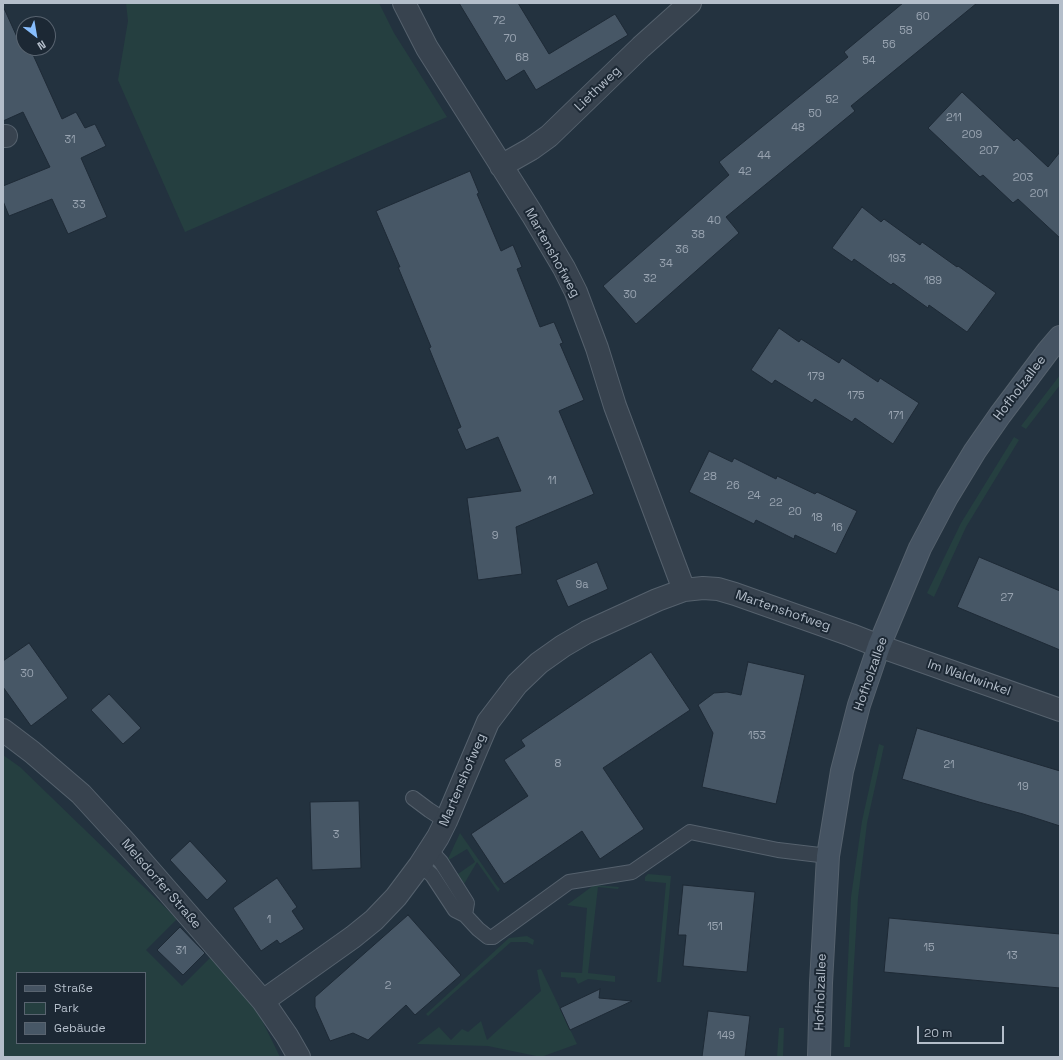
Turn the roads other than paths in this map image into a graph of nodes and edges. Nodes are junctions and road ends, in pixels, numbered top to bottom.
1 (404, 3) edge
2 (690, 3) edge
3 (501, 166) junction
4 (1060, 337) edge
5 (684, 590) junction
6 (879, 646) junction
7 (1060, 710) edge
8 (3, 730) edge
9 (413, 798) dead end
10 (446, 821) junction
11 (828, 856) junction
12 (425, 858) junction
13 (263, 1001) junction
14 (299, 1057) edge
15 (819, 1057) edge

1 - 3 street, Martenshofweg
2 - 3 street, Liethweg
3 - 5 street, Martenshofweg
4 - 6 street, Hofholzallee
5 - 6 street, Martenshofweg
5 - 10 street, Martenshofweg
6 - 7 street, Im Waldwinkel
6 - 11 street, Hofholzallee
8 - 13 street, Melsdorfer Straße
9 - 10 lane
10 - 12 street, Martenshofweg
11 - 12 lane
11 - 15 street, Hofholzallee
12 - 13 street, Martenshofweg
13 - 14 street, Melsdorfer Straße

